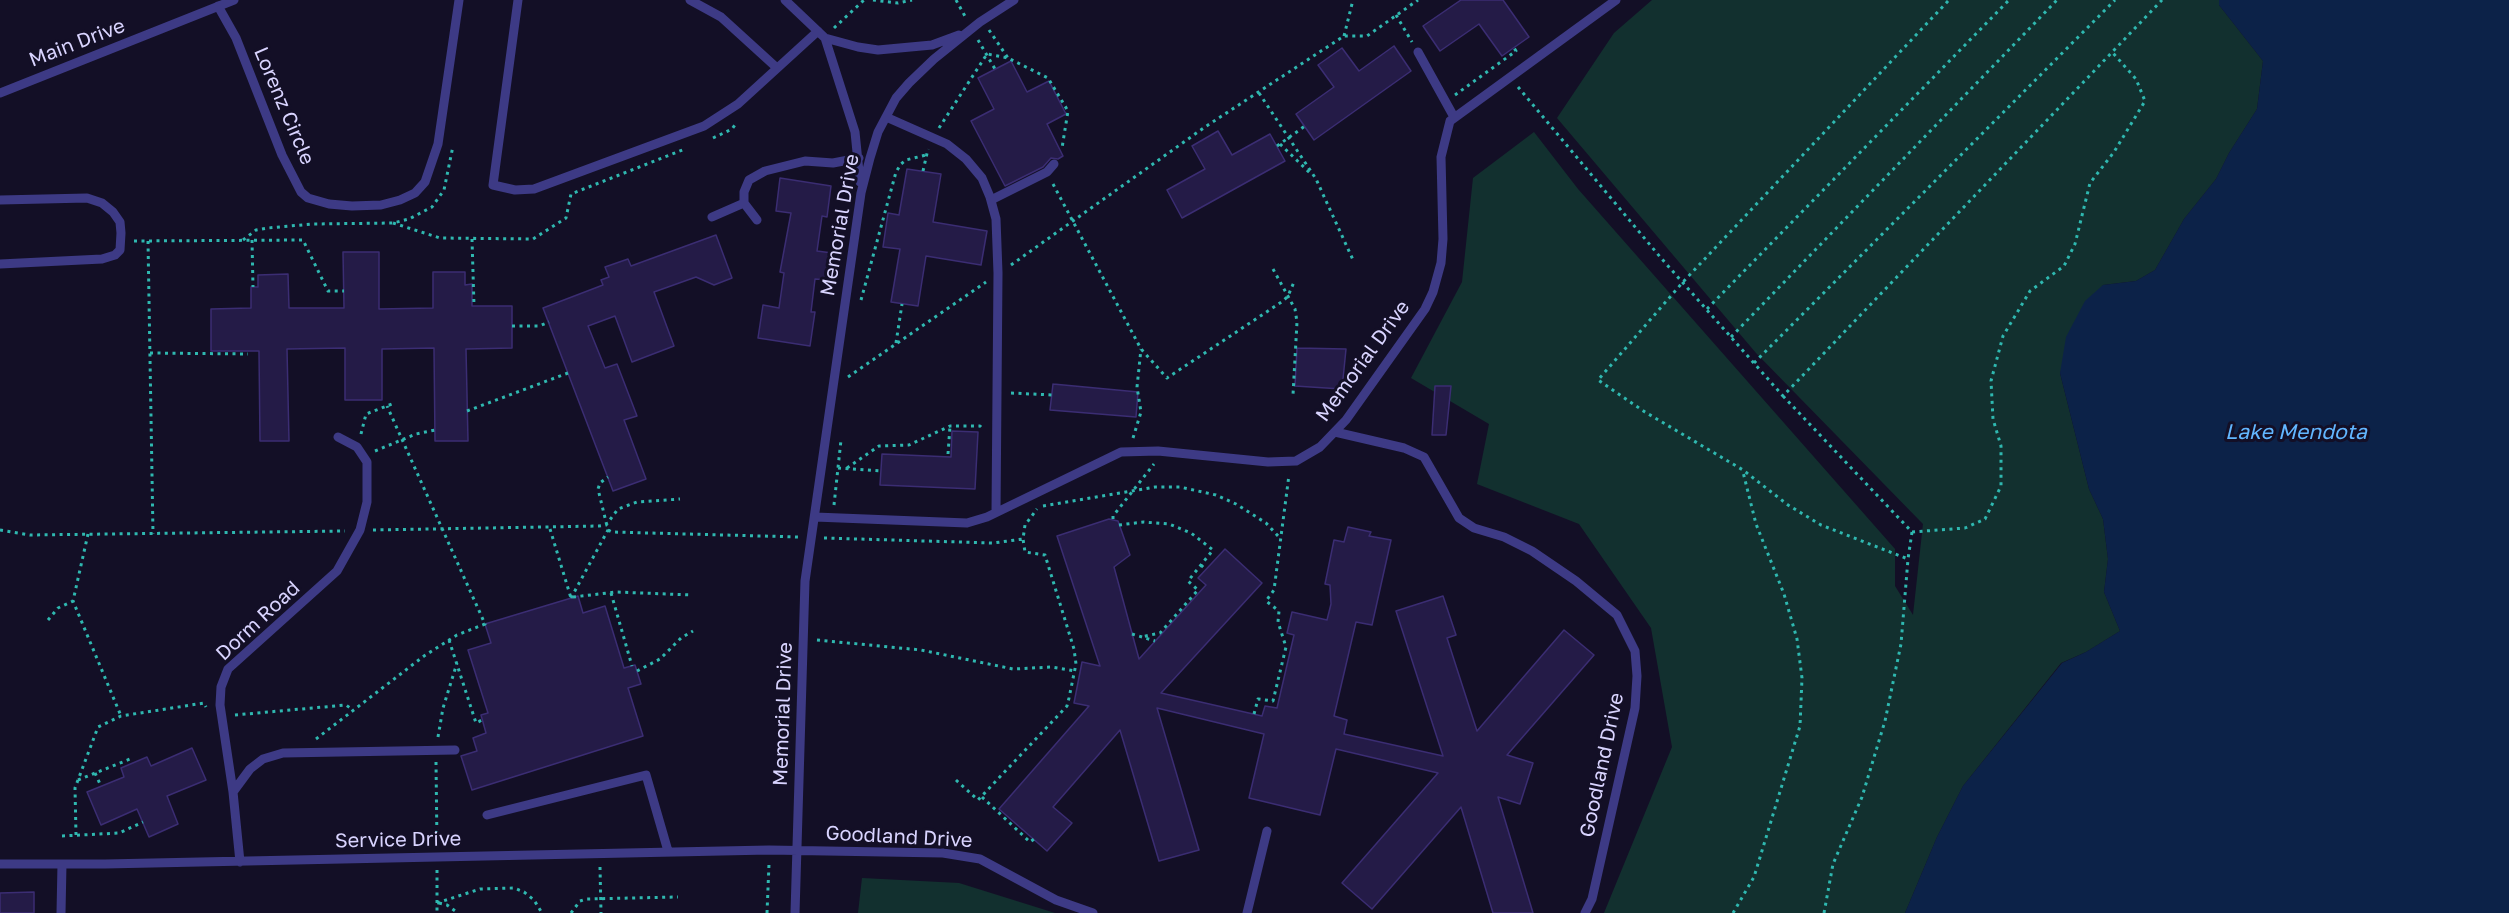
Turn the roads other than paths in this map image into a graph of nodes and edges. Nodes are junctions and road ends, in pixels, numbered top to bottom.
1 (234, 0) edge
2 (459, 0) edge
3 (519, 0) edge
4 (690, 0) edge
5 (785, 0) edge
6 (1014, 0) edge
7 (1616, 0) edge
8 (219, 6) junction
9 (967, 32) junction
10 (821, 35) junction
11 (1418, 52) road end
12 (777, 68) junction
13 (0, 93) edge
14 (886, 117) junction
15 (1454, 117) junction
16 (859, 158) junction
17 (1050, 168) road end
18 (861, 193) junction
19 (0, 200) edge
20 (991, 200) junction
21 (744, 203) junction
22 (712, 217) dead end
23 (757, 220) dead end
24 (0, 264) edge
25 (1335, 432) junction
26 (338, 437) dead end
27 (996, 512) junction
28 (815, 517) junction
29 (455, 750) dead end
30 (233, 792) junction
31 (486, 814) dead end
32 (1267, 831) dead end
33 (797, 850) junction
34 (668, 851) junction
35 (240, 862) junction
36 (0, 864) edge
37 (62, 864) junction
38 (61, 913) edge
39 (795, 913) edge
40 (1093, 913) edge
41 (1247, 913) edge
42 (1585, 913) edge

1 - 8 lane, Main Drive
2 - 8 lane, Lorenz Circle
3 - 12 lane
4 - 12 lane
5 - 10 lane
6 - 9 lane, Memorial Drive
7 - 15 lane
8 - 13 lane, Main Drive
9 - 10 lane
9 - 14 lane, Memorial Drive
10 - 12 lane
10 - 16 lane
11 - 15 lane
14 - 18 lane, Memorial Drive
14 - 20 lane
15 - 25 lane, Memorial Drive
16 - 18 lane
16 - 21 lane
17 - 20 lane
18 - 28 lane, Memorial Drive
19 - 24 lane
20 - 27 lane
21 - 22 lane
21 - 23 lane
25 - 27 lane, Memorial Drive
25 - 42 lane, Goodland Drive
26 - 30 lane, Dorm Road
27 - 28 lane, Memorial Drive
28 - 33 lane, Memorial Drive
29 - 30 lane
30 - 35 lane, Dorm Road
31 - 34 lane
32 - 41 lane
33 - 34 lane, Service Drive
33 - 39 lane, Memorial Drive
33 - 40 lane, Goodland Drive
34 - 35 lane, Service Drive
35 - 37 lane, Service Drive
36 - 37 lane, Service Drive
37 - 38 lane

